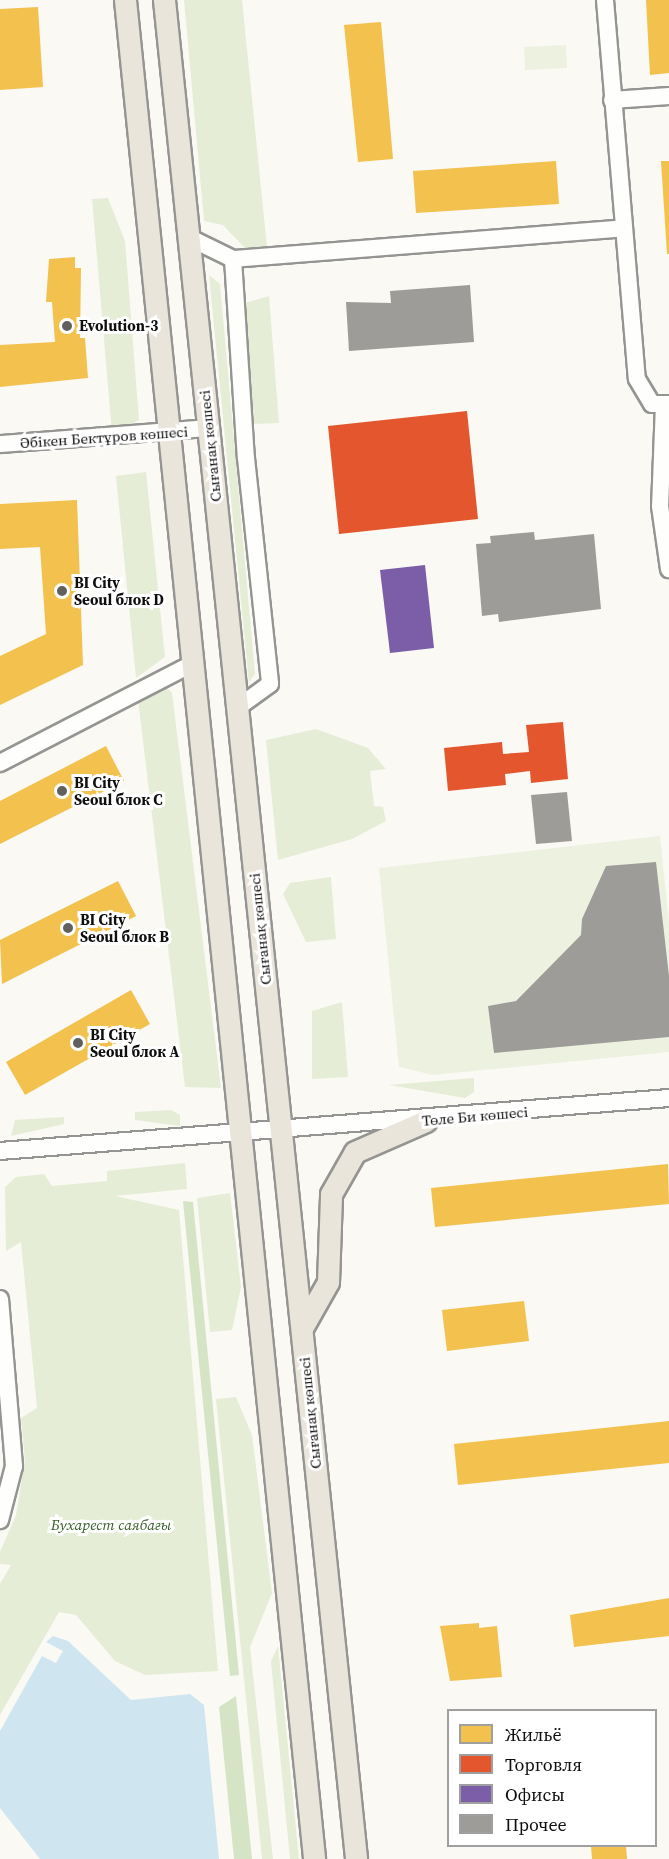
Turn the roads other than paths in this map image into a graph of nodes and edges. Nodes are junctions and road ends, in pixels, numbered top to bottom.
1 (164, 0) edge
2 (605, 0) edge
3 (124, 6) edge
4 (669, 96) edge
5 (612, 100) junction
6 (623, 228) junction
7 (188, 237) junction
8 (233, 259) junction
9 (667, 404) edge
10 (208, 429) junction
11 (169, 433) junction
12 (0, 444) edge
13 (669, 569) edge
14 (192, 664) junction
15 (237, 708) junction
16 (0, 763) edge
17 (669, 1098) edge
18 (426, 1121) junction
19 (282, 1131) junction
20 (240, 1134) junction
21 (0, 1135) edge
22 (5, 1151) edge
23 (0, 1299) edge
24 (302, 1328) junction
25 (0, 1520) edge
26 (314, 1859) edge
27 (356, 1859) edge

1 - 7 main road, Сығанақ көшесі
2 - 5 street
3 - 11 main road
4 - 5 street
5 - 6 street
6 - 8 street
6 - 9 street
7 - 8 street
7 - 10 main road, Сығанақ көшесі
8 - 15 street
9 - 13 street
10 - 11 street, Әбікен Бектұров көшесі
10 - 15 main road, Сығанақ көшесі
11 - 12 street, Әбікен Бектұров көшесі
11 - 14 main road
14 - 16 street
14 - 20 main road
15 - 19 main road, Сығанақ көшесі
17 - 18 street, Төле Би көшесі
18 - 19 street, Төле Би көшесі
18 - 24 main road
19 - 20 street, Төле Би көшесі
19 - 24 main road, Сығанақ көшесі
20 - 22 street
20 - 26 main road
21 - 22 street
23 - 25 street
24 - 27 main road, Сығанақ көшесі

